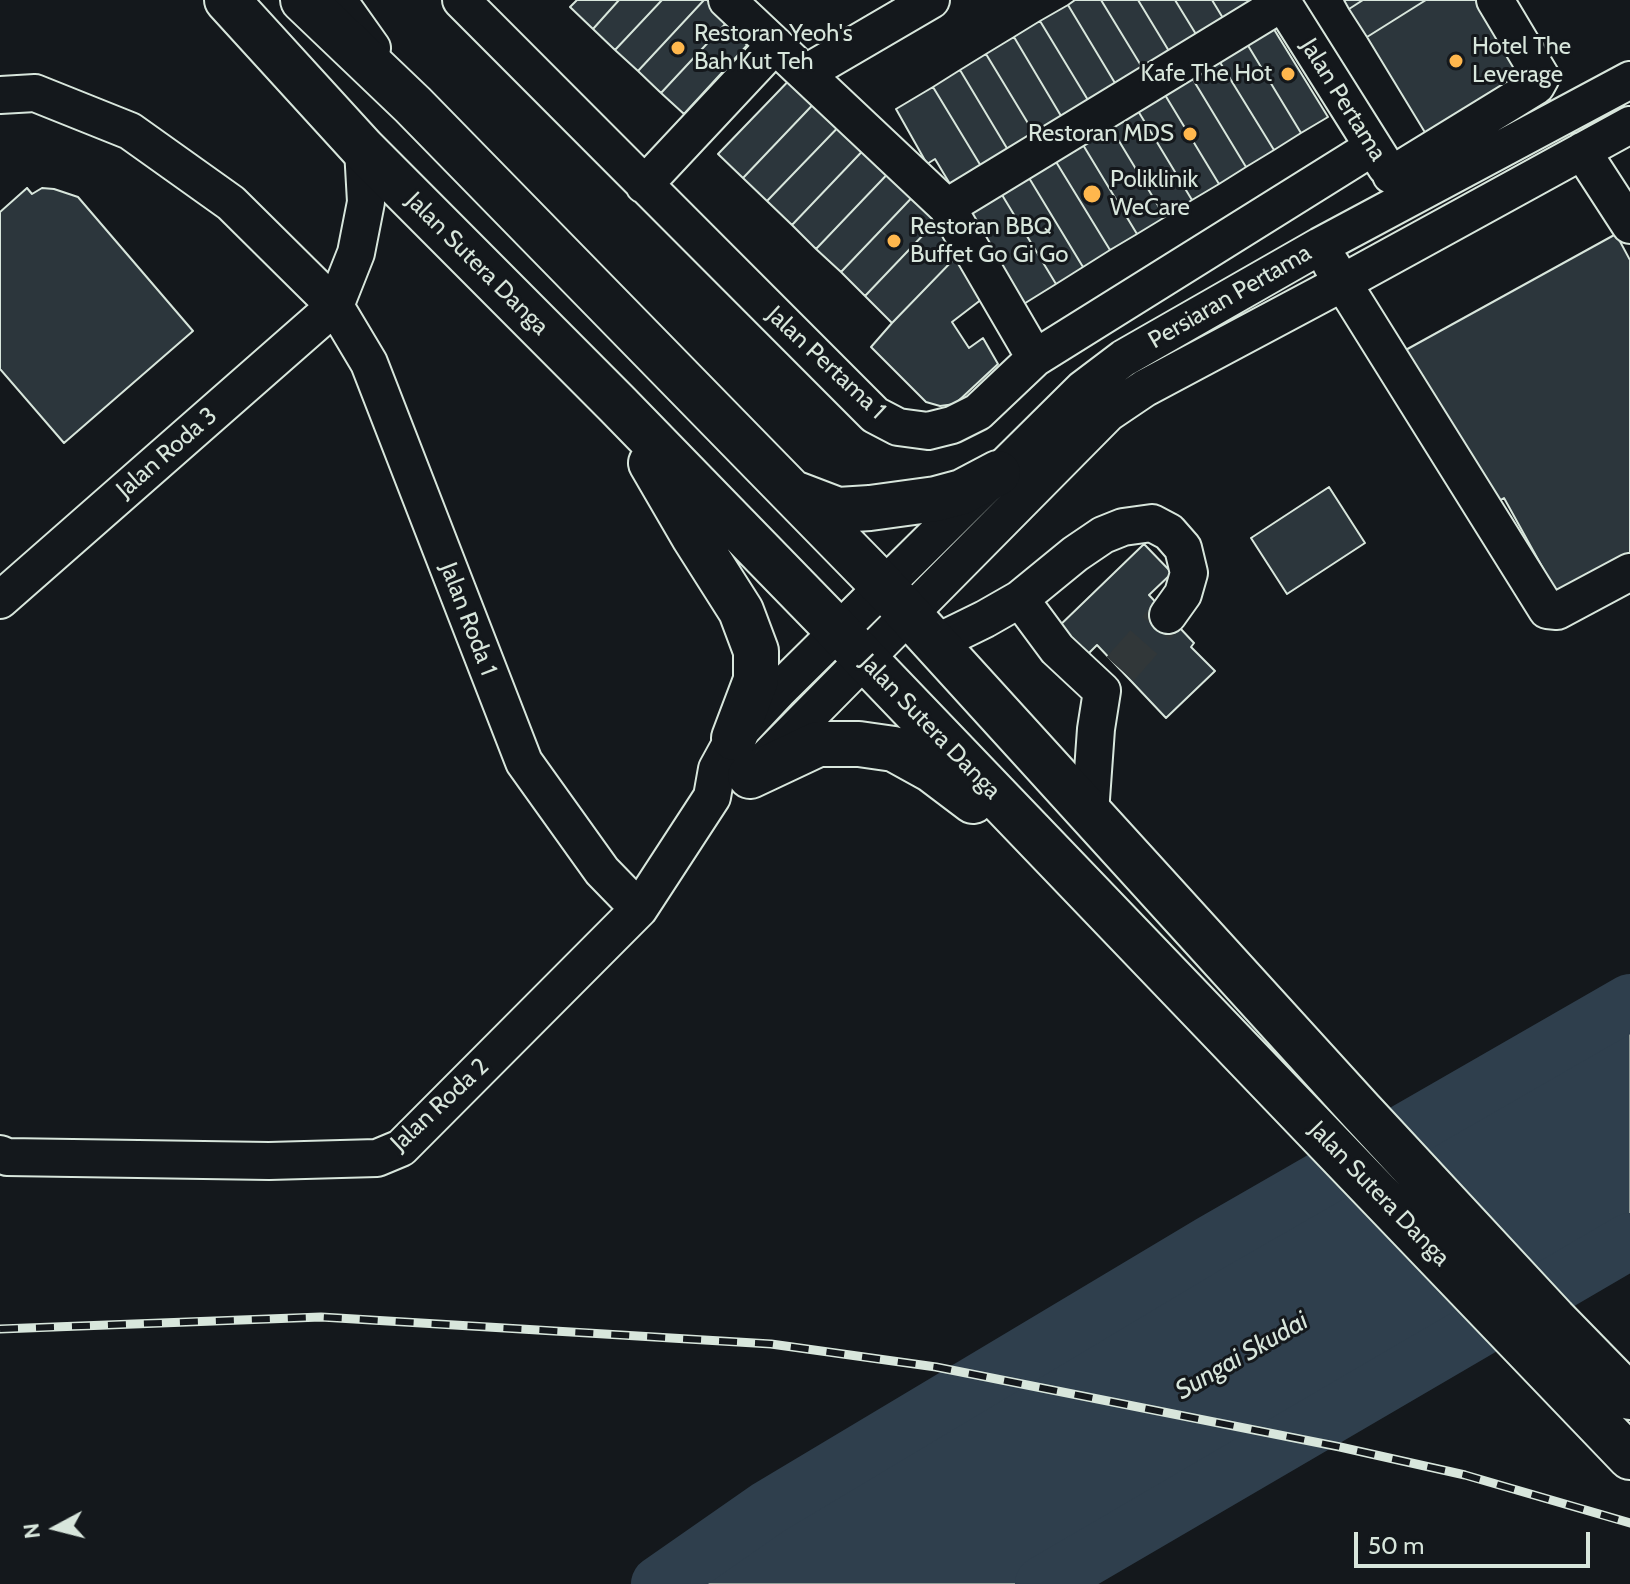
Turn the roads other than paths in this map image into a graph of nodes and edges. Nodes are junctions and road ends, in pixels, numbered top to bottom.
1 (227, 0) edge
2 (303, 0) edge
3 (338, 0) edge
4 (461, 0) edge
5 (727, 0) edge
6 (931, 0) edge
7 (1495, 0) edge
8 (1282, 1) edge
9 (775, 45) junction
10 (806, 73) junction
11 (1630, 80) edge
12 (0, 95) edge
13 (413, 105) junction
14 (1630, 125) edge
15 (363, 149) junction
16 (1582, 151) junction
17 (1390, 174) junction
18 (644, 185) junction
19 (947, 207) junction
20 (1630, 225) edge
21 (1320, 246) junction
22 (1342, 283) junction
23 (335, 306) junction
24 (1035, 358) junction
25 (618, 405) junction
26 (998, 473) junction
27 (790, 491) junction
28 (1630, 572) edge
29 (1020, 599) junction
30 (0, 600) edge
31 (909, 614) junction
32 (1168, 615) tunnel mouth
33 (852, 645) junction
34 (742, 757) junction
35 (1090, 813) junction
36 (1094, 897) junction
37 (639, 909) junction
38 (0, 1154) edge
39 (1538, 1332) junction
40 (1630, 1397) edge
41 (1630, 1457) edge

1 - 15 main road, Jalan Sutera Danga
2 - 13 main road, Jalan Sutera Danga
3 - 13 street
4 - 18 street, Jalan Pertama 1
5 - 9 street
6 - 10 street
7 - 17 street
8 - 17 street, Jalan Pertama
8 - 19 street
9 - 10 street
9 - 18 street
10 - 19 street
11 - 17 street, Persiaran Pertama
12 - 23 street, Jalan Roda 1
13 - 27 main road, Jalan Sutera Danga
14 - 16 street, Persiaran Pertama
15 - 23 street
15 - 25 main road, Jalan Sutera Danga
16 - 20 street
16 - 22 street, Persiaran Pertama
17 - 21 street, Persiaran Pertama
17 - 24 street, Jalan Pertama 1
18 - 24 street, Jalan Pertama 1
19 - 24 street
21 - 22 street
21 - 26 street, Persiaran Pertama
22 - 28 street
22 - 31 street, Persiaran Pertama
23 - 30 street, Jalan Roda 3
23 - 37 street, Jalan Roda 1
25 - 33 main road, Jalan Sutera Danga
25 - 34 main road
26 - 27 main road
26 - 31 street, Persiaran Pertama
27 - 31 main road, Jalan Sutera Danga
29 - 31 street
29 - 32 street
29 - 35 street
31 - 33 street, Jalan Roda 2
31 - 35 main road, Jalan Sutera Danga
33 - 34 street, Jalan Roda 2
33 - 36 main road, Jalan Sutera Danga
34 - 36 main road
34 - 37 street, Jalan Roda 2
35 - 39 main road, Jalan Sutera Danga
36 - 39 main road, Jalan Sutera Danga
37 - 38 street, Jalan Roda 2
39 - 40 main road, Jalan Sutera Danga
39 - 41 main road, Jalan Sutera Danga

